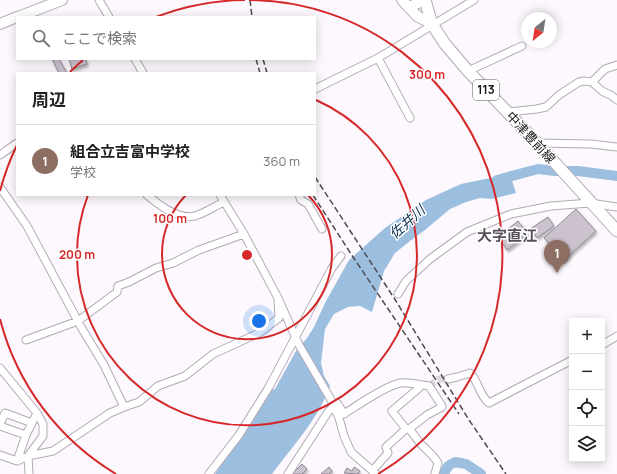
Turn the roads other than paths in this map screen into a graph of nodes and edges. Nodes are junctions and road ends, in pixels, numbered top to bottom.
1 (62, 0) edge
2 (99, 0) edge
3 (421, 0) edge
4 (425, 0) edge
5 (474, 0) edge
6 (405, 4) edge
7 (21, 16) edge
8 (108, 16) edge
9 (16, 18) edge
10 (0, 24) edge
11 (432, 24) junction
12 (521, 46) edge
13 (378, 58) junction
14 (136, 60) edge
15 (617, 65) edge
16 (468, 71) junction
17 (142, 72) edge
18 (592, 82) junction
19 (316, 89) edge
20 (617, 100) edge
21 (507, 112) junction
22 (410, 118) dead end
23 (537, 143) junction
24 (16, 144) edge
25 (617, 147) edge
26 (0, 155) edge
27 (0, 187) edge
28 (148, 196) edge
29 (221, 196) edge
30 (299, 196) edge
31 (587, 199) junction
32 (224, 202) junction
33 (617, 207) edge
34 (322, 228) dead end
35 (617, 231) edge
36 (244, 234) junction
37 (341, 256) dead end
38 (398, 294) dead end
39 (278, 298) junction
40 (78, 321) junction
41 (617, 336) edge
42 (26, 340) dead end
43 (297, 340) junction
44 (605, 343) edge
45 (569, 362) edge
46 (0, 368) edge
47 (448, 379) tunnel mouth
48 (419, 388) dead end
49 (332, 402) junction
50 (124, 408) junction
51 (37, 413) junction
52 (344, 414) junction
53 (32, 423) junction
54 (0, 425) edge
55 (408, 429) junction
56 (26, 435) junction
57 (344, 436) junction
58 (0, 455) edge
59 (28, 456) junction
60 (17, 461) junction
61 (374, 472) edge
62 (30, 474) edge
63 (209, 474) edge
64 (288, 474) edge
65 (435, 474) edge

1 - 7 main road
2 - 8 street
3 - 6 main road
4 - 11 main road, 中津豊前線 / 113
5 - 11 street
6 - 11 main road
9 - 10 main road
11 - 13 street
11 - 16 main road, 中津豊前線 / 113
12 - 16 street
13 - 19 street
13 - 22 street
14 - 17 street
15 - 18 street
16 - 21 main road, 中津豊前線 / 113
18 - 20 street
18 - 21 street
21 - 23 main road, 中津豊前線 / 113
23 - 25 street
23 - 31 main road, 中津豊前線 / 113
24 - 26 street
27 - 40 street
28 - 32 street
29 - 32 street
30 - 34 street
31 - 33 street
31 - 35 main road, 中津豊前線 / 113
31 - 38 street
32 - 36 street
36 - 39 street
36 - 40 street
37 - 43 street
39 - 43 street
39 - 50 street
40 - 42 street
40 - 50 street
41 - 44 street
43 - 49 street
43 - 63 street
45 - 47 street
46 - 51 street
48 - 55 street
49 - 52 street
49 - 57 street
49 - 64 street
50 - 59 street
51 - 53 street
51 - 59 street
52 - 55 street
52 - 57 street
53 - 54 street
53 - 56 street
54 - 56 street
55 - 61 street
55 - 65 street
56 - 60 street
57 - 61 street
58 - 60 street
59 - 60 street
59 - 62 street

